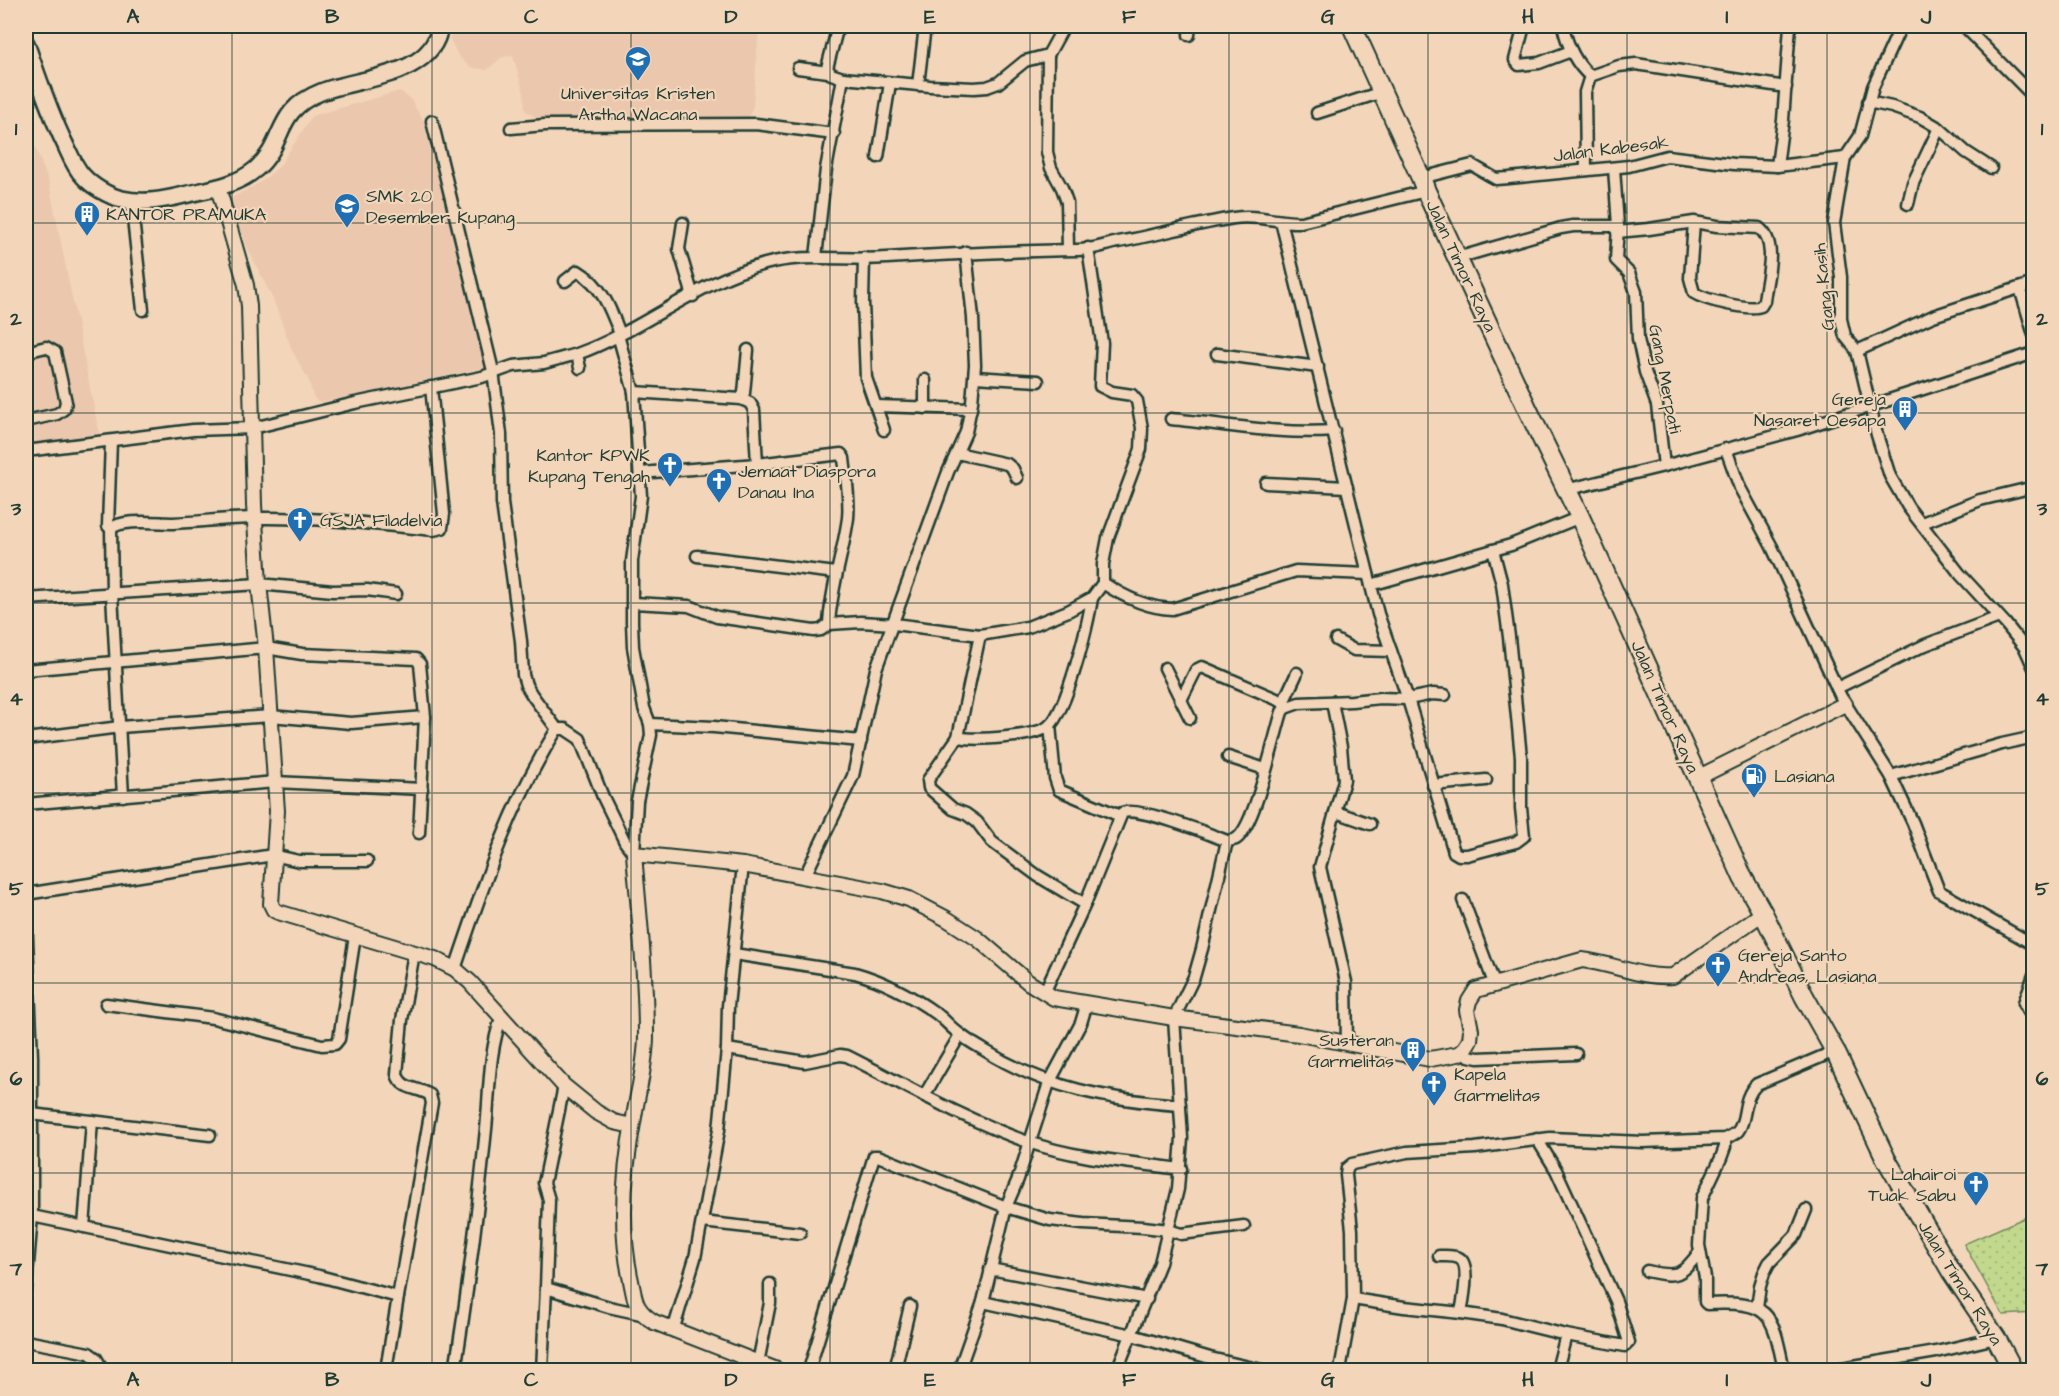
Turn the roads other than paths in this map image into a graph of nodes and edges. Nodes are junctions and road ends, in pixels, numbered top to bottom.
1 (440, 26) edge
2 (838, 26) edge
3 (925, 26) edge
4 (1064, 26) edge
5 (1352, 26) edge
6 (1524, 26) edge
7 (1563, 26) edge
8 (1790, 26) edge
9 (1901, 26) edge
10 (1964, 26) edge
11 (26, 43) edge
12 (1571, 51) junction
13 (1048, 55) junction
14 (798, 68) dead end
15 (828, 72) junction
16 (1590, 76) junction
17 (843, 78) junction
18 (890, 82) junction
19 (918, 85) junction
20 (1786, 87) junction
21 (1382, 92) junction
22 (2034, 98) edge
23 (1868, 102) junction
24 (1317, 113) dead end
25 (432, 121) dead end
26 (511, 128) dead end
27 (1938, 128) junction
28 (834, 134) junction
29 (878, 157) dead end
30 (1845, 158) junction
31 (1777, 166) junction
32 (1614, 168) junction
33 (1991, 168) dead end
34 (1586, 170) junction
35 (1424, 184) junction
36 (218, 187) junction
37 (130, 200) junction
38 (1908, 204) dead end
39 (1281, 221) junction
40 (1694, 222) junction
41 (683, 223) dead end
42 (1617, 229) junction
43 (1068, 249) junction
44 (1088, 249) junction
45 (966, 252) junction
46 (816, 257) junction
47 (864, 258) junction
48 (1457, 258) junction
49 (565, 281) dead end
50 (2034, 283) edge
51 (2020, 288) junction
52 (693, 296) junction
53 (143, 310) dead end
54 (619, 335) junction
55 (2034, 335) edge
56 (748, 350) dead end
57 (1857, 351) junction
58 (26, 352) edge
59 (2034, 353) edge
60 (577, 354) junction
61 (1217, 354) dead end
62 (1318, 367) junction
63 (580, 368) dead end
64 (493, 371) junction
65 (975, 377) junction
66 (925, 381) dead end
67 (1038, 381) dead end
68 (432, 387) junction
69 (634, 392) junction
70 (741, 399) junction
71 (876, 406) junction
72 (1872, 407) junction
73 (925, 408) junction
74 (971, 409) junction
75 (1171, 419) dead end
76 (26, 421) edge
77 (253, 428) junction
78 (884, 430) dead end
79 (1334, 431) junction
80 (111, 441) junction
81 (1726, 449) junction
82 (26, 451) edge
83 (957, 453) junction
84 (757, 464) junction
85 (1664, 466) junction
86 (640, 473) junction
87 (1017, 478) dead end
88 (1266, 483) dead end
89 (1347, 487) junction
90 (2034, 487) edge
91 (1565, 490) junction
92 (1580, 517) junction
93 (256, 518) junction
94 (1922, 523) junction
95 (111, 529) junction
96 (1493, 550) junction
97 (697, 556) dead end
98 (836, 573) junction
99 (1368, 574) junction
100 (1103, 583) junction
101 (259, 584) junction
102 (1371, 585) junction
103 (112, 594) junction
104 (396, 594) dead end
105 (26, 598) edge
106 (1092, 598) junction
107 (633, 603) junction
108 (1999, 617) junction
109 (829, 624) junction
110 (894, 624) junction
111 (980, 634) junction
112 (1336, 640) dead end
113 (266, 648) junction
114 (1391, 651) junction
115 (116, 661) junction
116 (2032, 661) edge
117 (1165, 668) dead end
118 (26, 670) edge
119 (1297, 673) dead end
120 (1836, 687) junction
121 (1445, 695) dead end
122 (1408, 699) junction
123 (1181, 700) junction
124 (1332, 702) junction
125 (1845, 704) junction
126 (1285, 705) junction
127 (270, 716) junction
128 (426, 717) junction
129 (1190, 718) dead end
130 (650, 724) junction
131 (1050, 726) junction
132 (120, 727) junction
133 (557, 729) junction
134 (958, 737) junction
135 (2034, 737) edge
136 (26, 739) edge
137 (861, 741) junction
138 (1228, 758) dead end
139 (1265, 769) junction
140 (1891, 776) junction
141 (1697, 778) junction
142 (1485, 780) dead end
143 (275, 782) junction
144 (1433, 785) junction
145 (422, 789) junction
146 (123, 796) junction
147 (26, 804) edge
148 (1336, 812) junction
149 (1120, 816) junction
150 (1370, 824) dead end
151 (418, 833) dead end
152 (1227, 842) junction
153 (634, 854) junction
154 (273, 855) junction
155 (367, 861) dead end
156 (743, 865) junction
157 (804, 878) junction
158 (26, 894) edge
159 (1463, 900) dead end
160 (1085, 904) junction
161 (1763, 913) junction
162 (26, 915) edge
163 (355, 936) junction
164 (2034, 945) edge
165 (414, 953) junction
166 (734, 954) junction
167 (455, 969) junction
168 (2034, 975) edge
169 (1494, 983) junction
170 (1044, 993) junction
171 (1087, 1003) junction
172 (106, 1004) dead end
173 (2034, 1015) edge
174 (502, 1016) junction
175 (1174, 1018) junction
176 (960, 1035) junction
177 (1347, 1044) junction
178 (727, 1049) junction
179 (1463, 1051) junction
180 (1835, 1052) junction
181 (1576, 1054) dead end
182 (1049, 1083) junction
183 (564, 1086) junction
184 (924, 1096) junction
185 (1180, 1105) junction
186 (31, 1114) junction
187 (93, 1121) junction
188 (632, 1126) junction
189 (210, 1135) dead end
190 (1537, 1139) junction
191 (1725, 1139) junction
192 (1030, 1143) junction
193 (1181, 1169) junction
194 (1006, 1208) junction
195 (1806, 1210) dead end
196 (32, 1216) junction
197 (702, 1222) junction
198 (1244, 1226) dead end
199 (84, 1227) junction
200 (1169, 1230) junction
201 (800, 1233) dead end
202 (1700, 1252) junction
203 (1439, 1256) dead end
204 (990, 1269) junction
205 (1647, 1271) dead end
206 (770, 1284) dead end
207 (26, 1288) edge
208 (546, 1288) junction
209 (398, 1297) junction
210 (1147, 1299) junction
211 (1353, 1299) junction
212 (983, 1302) junction
213 (910, 1306) dead end
214 (1757, 1308) junction
215 (1461, 1313) junction
216 (641, 1314) junction
217 (673, 1331) junction
218 (1132, 1335) junction
219 (1566, 1335) junction
220 (1996, 1338) junction
221 (26, 1341) edge
222 (758, 1363) junction
223 (774, 1370) edge
224 (103, 1371) edge
225 (386, 1371) edge
226 (455, 1371) edge
227 (542, 1371) edge
228 (809, 1371) edge
229 (895, 1371) edge
230 (959, 1371) edge
231 (1117, 1371) edge
232 (1262, 1371) edge
233 (1340, 1371) edge
234 (1557, 1371) edge
235 (1784, 1371) edge
236 (1830, 1371) edge
237 (2013, 1371) edge

1 - 36 main road
2 - 15 street
3 - 19 street
4 - 13 street
5 - 21 highway, Jalan Timor Raya
6 - 12 street
7 - 12 street
8 - 20 street
9 - 23 street
10 - 22 street
11 - 37 main road
12 - 16 street
13 - 19 street
13 - 43 street
14 - 15 street
15 - 17 street
16 - 20 street
16 - 34 street
17 - 18 street
17 - 28 street
18 - 19 street
18 - 29 street
20 - 31 street
21 - 24 street
21 - 35 highway, Jalan Timor Raya
23 - 27 street
23 - 30 street
25 - 64 street
26 - 28 street
27 - 33 street
27 - 38 street
28 - 46 street
30 - 31 street, Jalan Kabesak
30 - 57 street, Gang Kasih
31 - 32 street, Jalan Kabesak
32 - 34 street, Jalan Kabesak
32 - 42 street, Gang Merpati
34 - 35 street, Jalan Kabesak
35 - 39 street, Jalan Kabesak
35 - 48 highway, Jalan Timor Raya
36 - 37 main road
36 - 77 street
37 - 53 street
39 - 44 street, Jalan Kabesak
39 - 62 street
40 - 40 street
40 - 42 street
41 - 52 street
42 - 48 street
42 - 85 street, Gang Merpati
43 - 44 street, Jalan Kabesak
43 - 45 street, Jalan Kabesak
44 - 100 street
45 - 47 street, Jalan Kabesak
45 - 65 street
46 - 47 street, Jalan Kabesak
46 - 52 street, Jalan Kabesak
47 - 71 street
48 - 91 highway, Jalan Timor Raya
49 - 54 street
50 - 51 street
51 - 55 street
51 - 57 street
52 - 54 street, Jalan Kabesak
54 - 60 street, Jalan Kabesak
54 - 69 street
56 - 70 street
57 - 72 street, Gang Kasih
58 - 76 street
59 - 72 street
60 - 63 street
60 - 64 street, Jalan Kabesak
61 - 62 street
62 - 79 street
64 - 68 street, Jalan Kabesak
64 - 133 street
65 - 67 street
65 - 74 street
66 - 73 street
68 - 77 street, Jalan Kabesak
68 - 93 street
69 - 70 street
69 - 86 street
70 - 84 street
71 - 73 street
71 - 78 street
72 - 81 street
72 - 94 street, Gang Kasih
73 - 74 street
74 - 83 street
75 - 79 street
77 - 80 street, Jalan Kabesak
77 - 93 street
79 - 89 street
80 - 82 street, Jalan Kabesak
80 - 95 street
81 - 85 street
81 - 120 street
83 - 87 street
83 - 110 street
84 - 86 street
84 - 98 street
85 - 91 street
86 - 107 street
88 - 89 street
89 - 99 street
90 - 94 street
91 - 92 highway, Jalan Timor Raya
92 - 96 street
92 - 141 highway, Jalan Timor Raya
93 - 95 street
93 - 101 street
94 - 108 street, Gang Kasih
95 - 103 street
96 - 102 street
96 - 144 street
97 - 98 street
98 - 109 street
99 - 100 street
99 - 102 street
100 - 106 street
101 - 103 street
101 - 104 street
101 - 113 street
102 - 114 street
103 - 105 street
103 - 115 street
106 - 111 street
106 - 131 street
107 - 109 street
107 - 130 street
108 - 116 street, Gang Kasih
108 - 120 street
109 - 110 street
110 - 111 street
110 - 137 street
111 - 134 street
112 - 114 street
113 - 115 street
113 - 127 street
113 - 128 street
114 - 122 street
115 - 118 street
115 - 132 street
117 - 123 street
119 - 126 street
120 - 125 street
121 - 122 street
122 - 124 street
122 - 144 street
123 - 126 street
123 - 129 street
124 - 126 street
124 - 148 street
125 - 140 street
125 - 141 street
126 - 139 street
127 - 128 street
127 - 132 street
127 - 143 street
128 - 145 street
130 - 137 street
130 - 153 street
131 - 134 street
131 - 149 street
132 - 136 street
132 - 146 street
133 - 153 street
133 - 167 street
134 - 160 street
135 - 140 street
137 - 157 street
138 - 139 street
139 - 152 street
140 - 164 street
141 - 161 highway, Jalan Timor Raya
142 - 144 street
143 - 145 street
143 - 146 street
143 - 154 street
145 - 151 street
146 - 147 street
148 - 150 street
148 - 177 street
149 - 152 street
149 - 160 street
152 - 175 street
153 - 156 street
153 - 188 street
154 - 155 street
154 - 158 street
154 - 163 street
156 - 157 street
156 - 166 street
157 - 170 street
159 - 169 street
160 - 170 street
161 - 169 street
161 - 180 highway, Jalan Timor Raya
162 - 186 street
163 - 165 street
163 - 172 street
165 - 167 street
165 - 209 street
166 - 176 street
166 - 178 street
167 - 174 street
168 - 173 street
169 - 179 street
170 - 171 street
171 - 175 street
171 - 182 street
174 - 183 street
174 - 226 street
175 - 177 street
175 - 185 street
176 - 182 street
176 - 184 street
177 - 179 street
178 - 184 street
178 - 197 street
179 - 181 street
180 - 191 street
180 - 220 highway, Jalan Timor Raya
182 - 185 street
182 - 192 street
183 - 188 street
183 - 208 street
184 - 192 street
185 - 193 street
186 - 187 street
186 - 196 street
187 - 189 street
187 - 199 street
188 - 216 street
190 - 191 street
190 - 211 street
190 - 219 street
191 - 202 street
192 - 193 street
192 - 194 street
193 - 200 street
194 - 200 street
194 - 204 street
194 - 228 street
195 - 214 street
196 - 199 street
196 - 207 street
197 - 201 street
197 - 217 street
198 - 200 street
199 - 209 street
200 - 210 street
202 - 205 street
202 - 214 street
203 - 215 street
204 - 210 street
204 - 212 street
206 - 222 street
208 - 216 street
208 - 227 street
209 - 225 street
210 - 218 street
211 - 215 street
211 - 233 street
212 - 218 street
212 - 230 street
213 - 229 street
214 - 235 street
215 - 219 street
216 - 217 street
217 - 222 street
218 - 231 street
218 - 232 street
219 - 234 street
220 - 236 street
220 - 237 highway, Jalan Timor Raya
221 - 224 street
222 - 223 street

